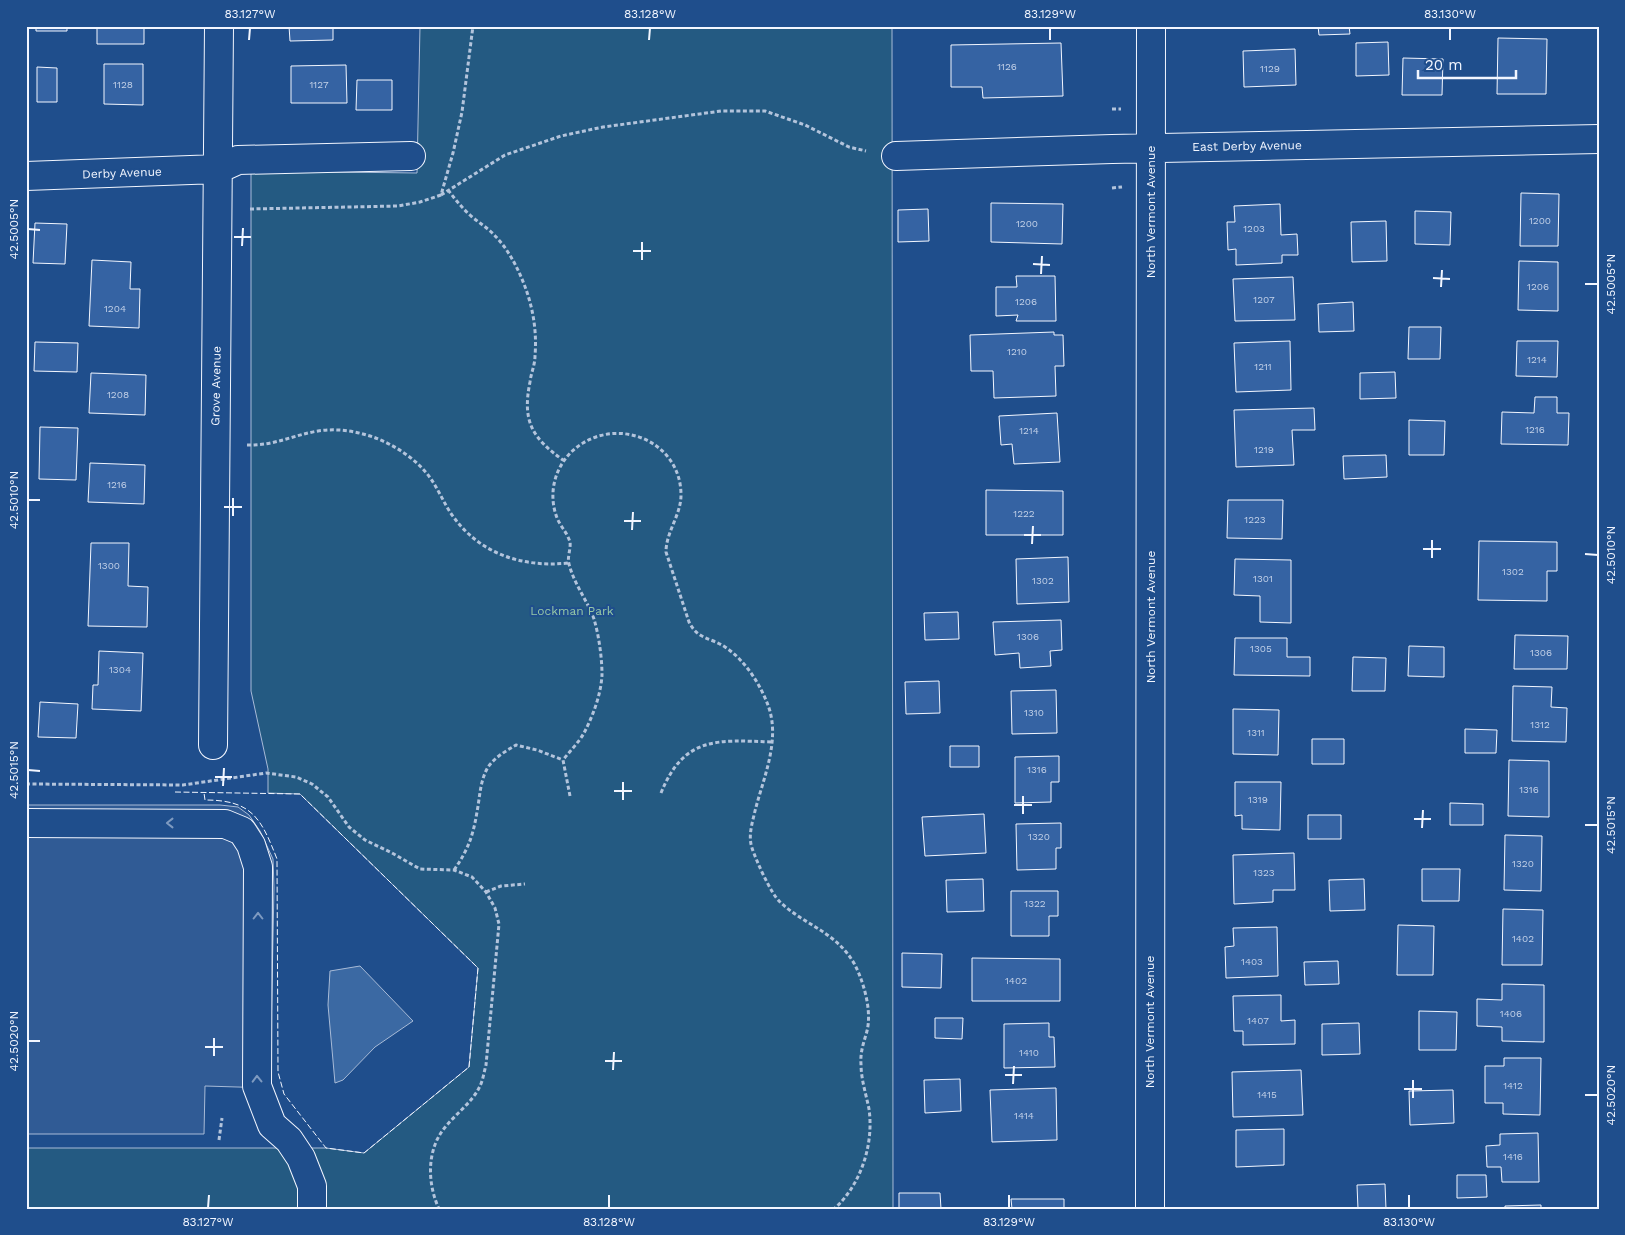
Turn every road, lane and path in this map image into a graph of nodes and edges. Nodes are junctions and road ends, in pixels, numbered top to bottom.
1 (219, 26) edge
2 (1151, 26) edge
3 (1599, 139) edge
4 (1151, 148) junction
5 (411, 156) dead end
6 (896, 156) joint
7 (218, 169) junction
8 (26, 176) edge
9 (448, 190) junction
10 (441, 195) dead end
11 (248, 445) dead end
12 (564, 460) junction
13 (568, 563) junction
14 (771, 742) junction
15 (212, 745) dead end
16 (563, 760) junction
17 (26, 784) edge
18 (661, 793) dead end
19 (570, 796) dead end
20 (26, 823) edge
21 (454, 870) junction
22 (526, 884) dead end
23 (486, 892) junction
24 (222, 1118) dead end
25 (219, 1140) dead end
26 (312, 1209) edge
27 (439, 1209) edge
28 (834, 1209) edge
29 (1150, 1209) edge

1 - 7 street, Grove Avenue
2 - 4 street, North Vermont Avenue
3 - 4 street, East Derby Avenue
4 - 6 street, East Derby Avenue
4 - 29 street, North Vermont Avenue
5 - 7 street, Derby Avenue
6 - 9 path
7 - 8 street, Derby Avenue
7 - 15 street, Grove Avenue
9 - 10 path
9 - 12 path
11 - 13 path
12 - 13 path
12 - 14 path
13 - 16 path
14 - 18 path
14 - 28 path
16 - 19 path
16 - 21 path
17 - 21 path
26 -> 20 street
21 - 23 path
22 - 23 path
23 - 27 path
24 - 25 path

